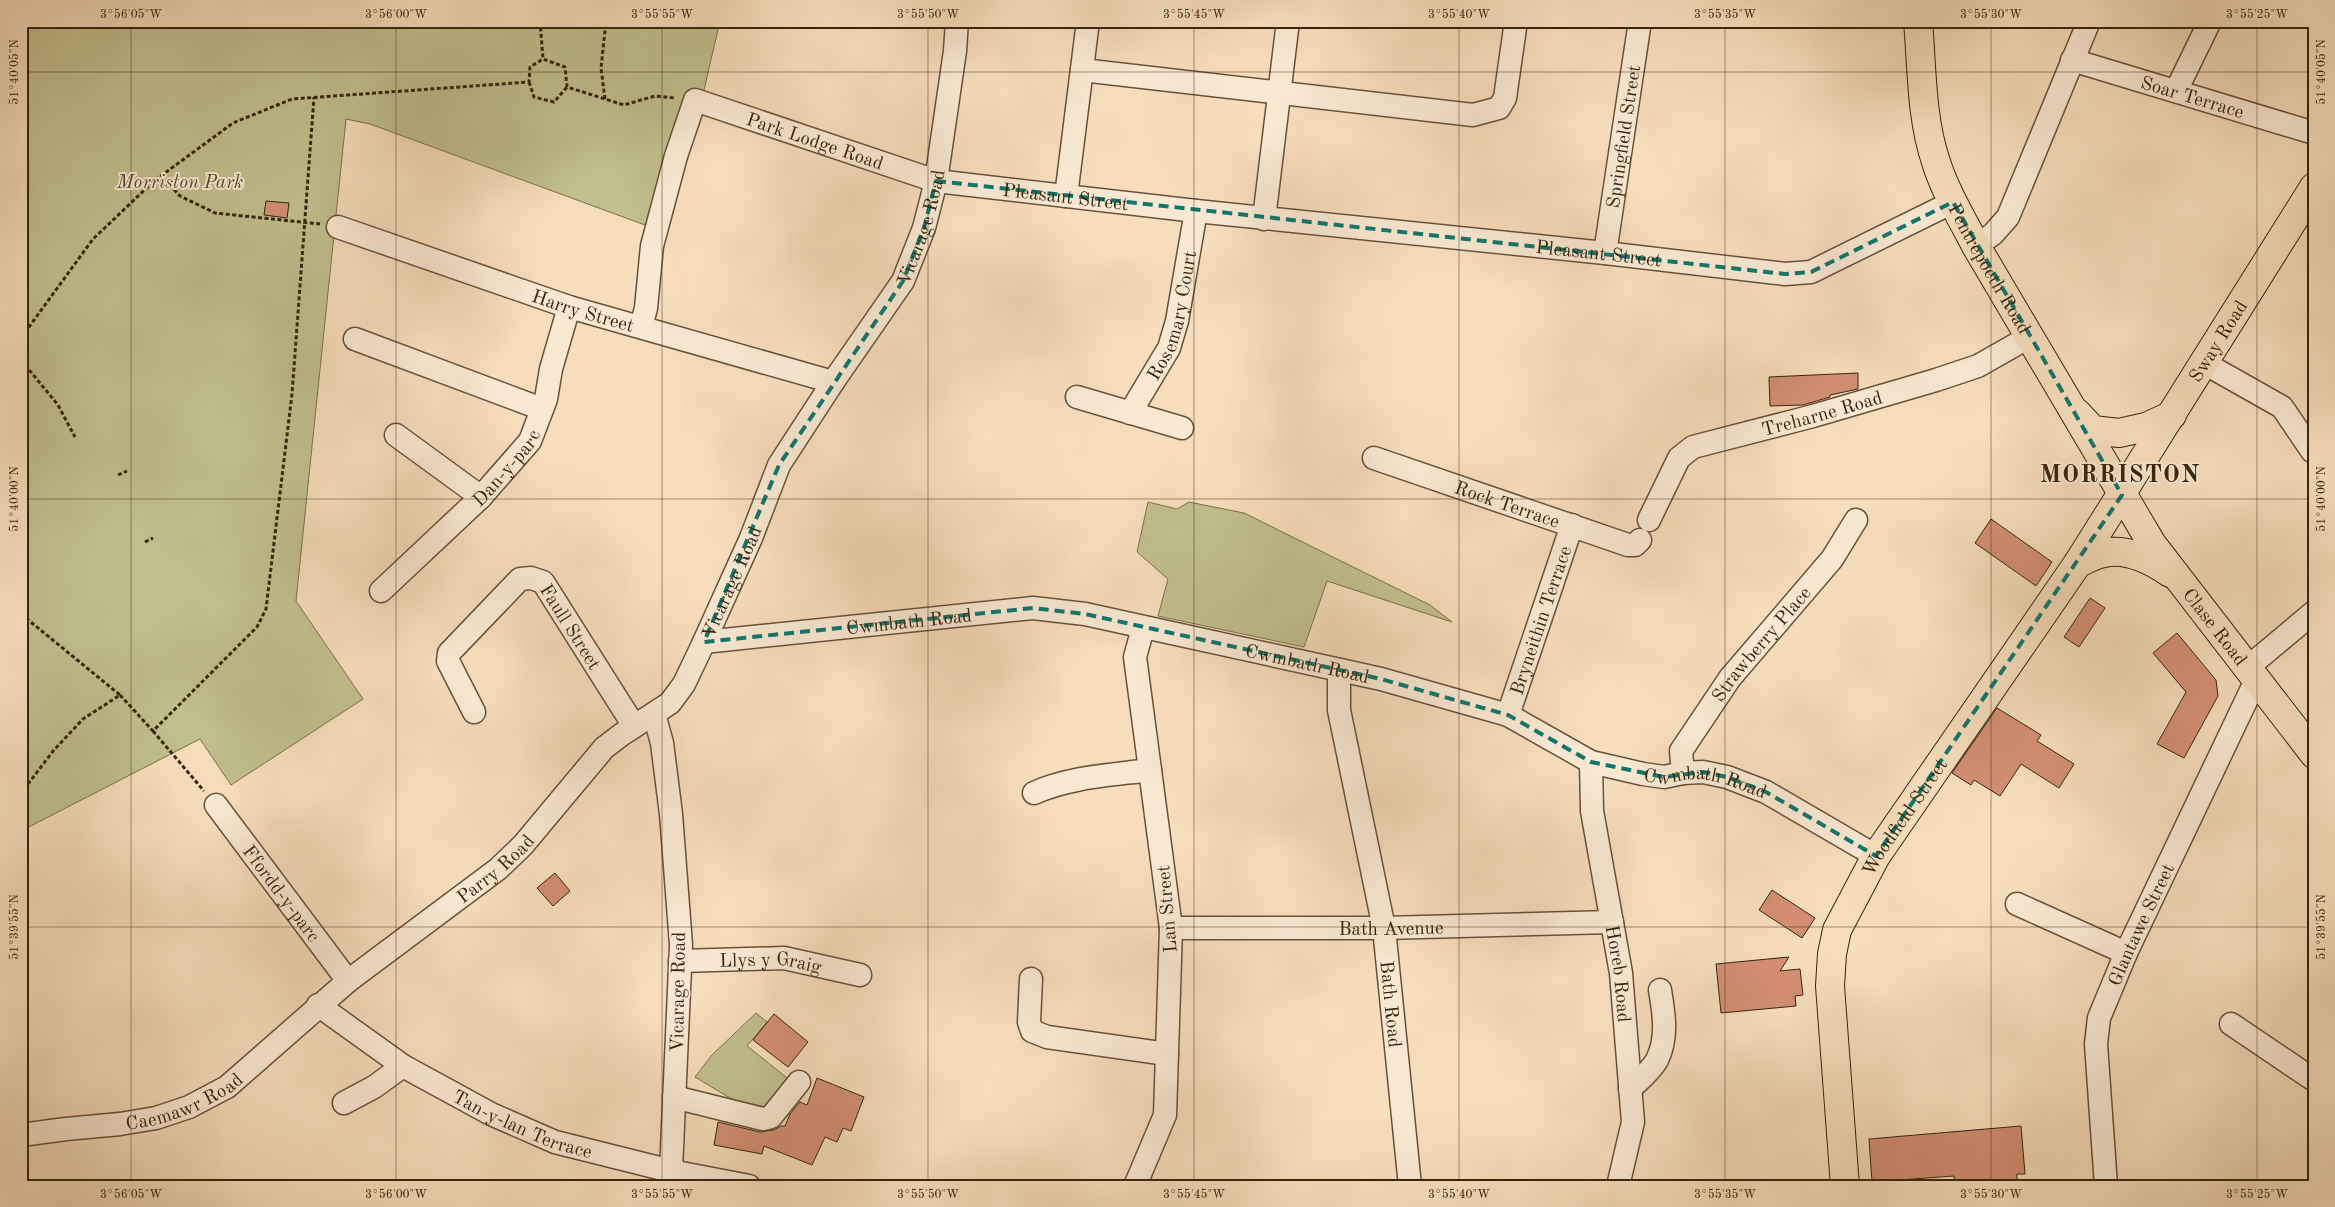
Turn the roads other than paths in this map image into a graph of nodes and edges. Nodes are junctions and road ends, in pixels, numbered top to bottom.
1 (957, 21) edge
2 (1088, 21) edge
3 (1288, 21) edge
4 (1516, 21) edge
5 (1640, 21) edge
6 (1918, 21) edge
7 (2089, 21) edge
8 (2210, 21) edge
9 (2072, 60) junction
10 (1082, 70) junction
11 (2176, 91) junction
12 (1279, 92) junction
13 (2314, 132) edge
14 (936, 181) junction
15 (2314, 187) edge
16 (1066, 196) junction
17 (1953, 202) junction
18 (1196, 211) junction
19 (1264, 219) junction
20 (338, 227) dead end
21 (1976, 246) junction
22 (1606, 253) junction
23 (570, 307) junction
24 (641, 327) junction
25 (2029, 337) junction
26 (355, 339) dead end
27 (2204, 363) junction
28 (833, 382) junction
29 (1077, 397) dead end
30 (2069, 405) junction
31 (542, 409) junction
32 (1130, 413) junction
33 (2172, 415) junction
34 (1182, 428) dead end
35 (396, 435) dead end
36 (2312, 451) dead end
37 (1374, 458) dead end
38 (2122, 495) junction
39 (481, 497) junction
40 (1856, 520) dead end
41 (1572, 525) junction
42 (1644, 530) joint
43 (2078, 563) junction
44 (2177, 578) junction
45 (381, 591) dead end
46 (2314, 612) edge
47 (1143, 628) junction
48 (704, 642) junction
49 (1339, 670) junction
50 (2252, 674) junction
51 (474, 712) dead end
52 (654, 714) junction
53 (1508, 715) junction
54 (634, 726) junction
55 (2314, 754) edge
56 (1591, 762) junction
57 (1150, 770) junction
58 (1682, 773) junction
59 (1034, 793) dead end
60 (216, 805) road end
61 (1876, 856) junction
62 (2017, 904) dead end
63 (1612, 922) junction
64 (1171, 928) junction
65 (1384, 928) junction
66 (2126, 953) junction
67 (680, 961) junction
68 (860, 975) dead end
69 (1031, 979) dead end
70 (348, 981) junction
71 (1660, 990) dead end
72 (318, 1005) junction
73 (2231, 1024) dead end
74 (1167, 1054) junction
75 (403, 1066) junction
76 (2314, 1080) edge
77 (799, 1082) dead end
78 (1630, 1089) junction
79 (674, 1097) junction
80 (344, 1103) dead end
81 (21, 1136) edge
82 (671, 1171) junction
83 (749, 1186) edge
84 (1135, 1186) edge
85 (1410, 1186) edge
86 (1618, 1186) edge
87 (1845, 1186) edge
88 (2106, 1186) edge

1 - 14 street, Vicarage Road
2 - 10 street
3 - 12 street
4 - 12 street
5 - 22 street, Springfield Street
6 - 17 main road, Pentrepoeth Road
7 - 9 street
8 - 11 street
9 - 11 street, Soar Terrace
9 - 21 street
10 - 12 street
10 - 16 street
11 - 13 street, Soar Terrace
12 - 19 street
14 - 16 street, Pleasant Street
14 - 24 street, Park Lodge Road
14 - 28 street, Vicarage Road
15 - 27 main road, Sway Road
16 - 18 street, Pleasant Street
17 - 21 main road, Pentrepoeth Road
17 - 22 street, Pleasant Street
18 - 19 street, Pleasant Street
18 - 32 street, Rosemary Court
19 - 22 street, Pleasant Street
20 - 23 street, Harry Street
21 - 25 main road, Pentrepoeth Road
23 - 24 street, Harry Street
23 - 31 street, Dan-y-parc
24 - 28 street, Harry Street
25 - 30 main road, Pentrepoeth Road
25 - 42 street, Treharne Road
26 - 31 street
27 - 33 main road, Sway Road
27 - 36 street
28 - 48 street, Vicarage Road
29 - 32 street
30 - 33 main road
30 - 38 main road, Pentrepoeth Road
31 - 39 street, Dan-y-parc
32 - 34 street
33 - 38 main road, Sway Road
35 - 39 street
37 - 41 street, Rock Terrace
38 - 43 main road, Woodfield Street
38 - 44 main road, Clase Road
39 - 45 street, Dan-y-parc
40 - 58 street, Strawberry Place
41 - 42 street, Rock Terrace
41 - 53 street, Bryneithin Terrace
43 - 44 main road
43 - 61 main road, Woodfield Street
44 - 50 main road, Clase Road
46 - 50 street
47 - 48 street, Cwmbath Road
47 - 49 street, Cwmbath Road
47 - 57 street, Lan Street
48 - 52 street, Vicarage Road
49 - 53 street, Cwmbath Road
49 - 65 street, Bath Road
50 - 55 main road, Clase Road
50 - 66 street, Glantawe Street
51 - 54 street, Faull Street
52 - 54 street, Parry Road
52 - 67 street, Vicarage Road
53 - 56 street, Cwmbath Road
54 - 70 street, Parry Road
56 - 58 street, Cwmbath Road
56 - 63 street, Horeb Road
57 - 59 street
57 - 64 street, Lan Street
58 - 61 street, Cwmbath Road
60 - 70 street, Ffordd-y-parc
61 - 87 main road, Woodfield Street
62 - 66 street
63 - 65 street, Bath Avenue
63 - 78 street, Horeb Road
64 - 65 street, Bath Avenue
64 - 74 street, Lan Street
65 - 85 street, Bath Road
66 - 88 street, Glantawe Street
67 - 68 street, Llys y Graig
67 - 79 street, Vicarage Road
69 - 74 street
70 - 72 street, Parry Road
71 - 78 street
72 - 75 street, Tan-y-lan Terrace
72 - 81 street, Caemawr Road
73 - 76 street
74 - 84 street, Lan Street
75 - 80 street
75 - 82 street, Tan-y-lan Terrace
77 - 79 street
78 - 86 street, Horeb Road
79 - 82 street, Vicarage Road
82 - 83 street, Tan-y-lan Terrace

